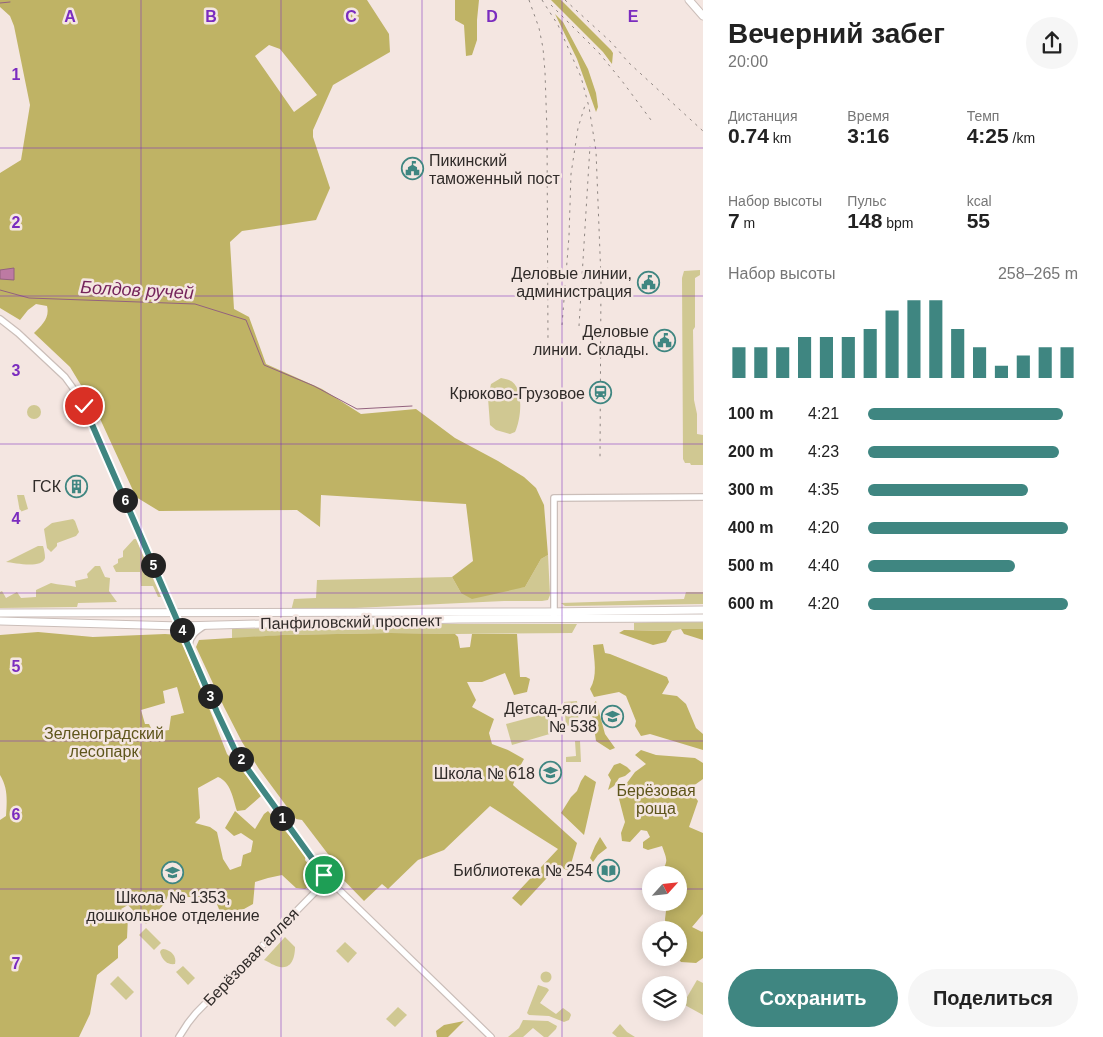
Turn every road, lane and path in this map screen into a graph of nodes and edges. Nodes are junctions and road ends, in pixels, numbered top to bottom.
1 (689, 0) edge
2 (703, 16) edge
3 (0, 318) edge
4 (703, 498) edge
5 (703, 610) edge
6 (0, 613) edge
7 (175, 614) junction
8 (554, 615) junction
9 (703, 618) edge
10 (0, 621) edge
11 (205, 625) junction
12 (180, 626) junction
13 (189, 647) junction
14 (328, 879) junction
15 (178, 1037) edge
16 (491, 1037) edge

1 - 2 main road
3 - 7 street
4 - 8 street
5 - 8 main road, Панфиловский проспект
6 - 7 main road, Панфиловский проспект
7 - 8 main road, Панфиловский проспект
7 - 12 main road
8 - 9 main road, Панфиловский проспект
8 - 11 main road, Панфиловский проспект
10 - 12 main road, Панфиловский проспект
11 - 12 main road, Панфиловский проспект
11 - 13 street
12 - 13 street
13 - 14 street
14 - 15 street, Берёзовая аллея
14 - 16 street

